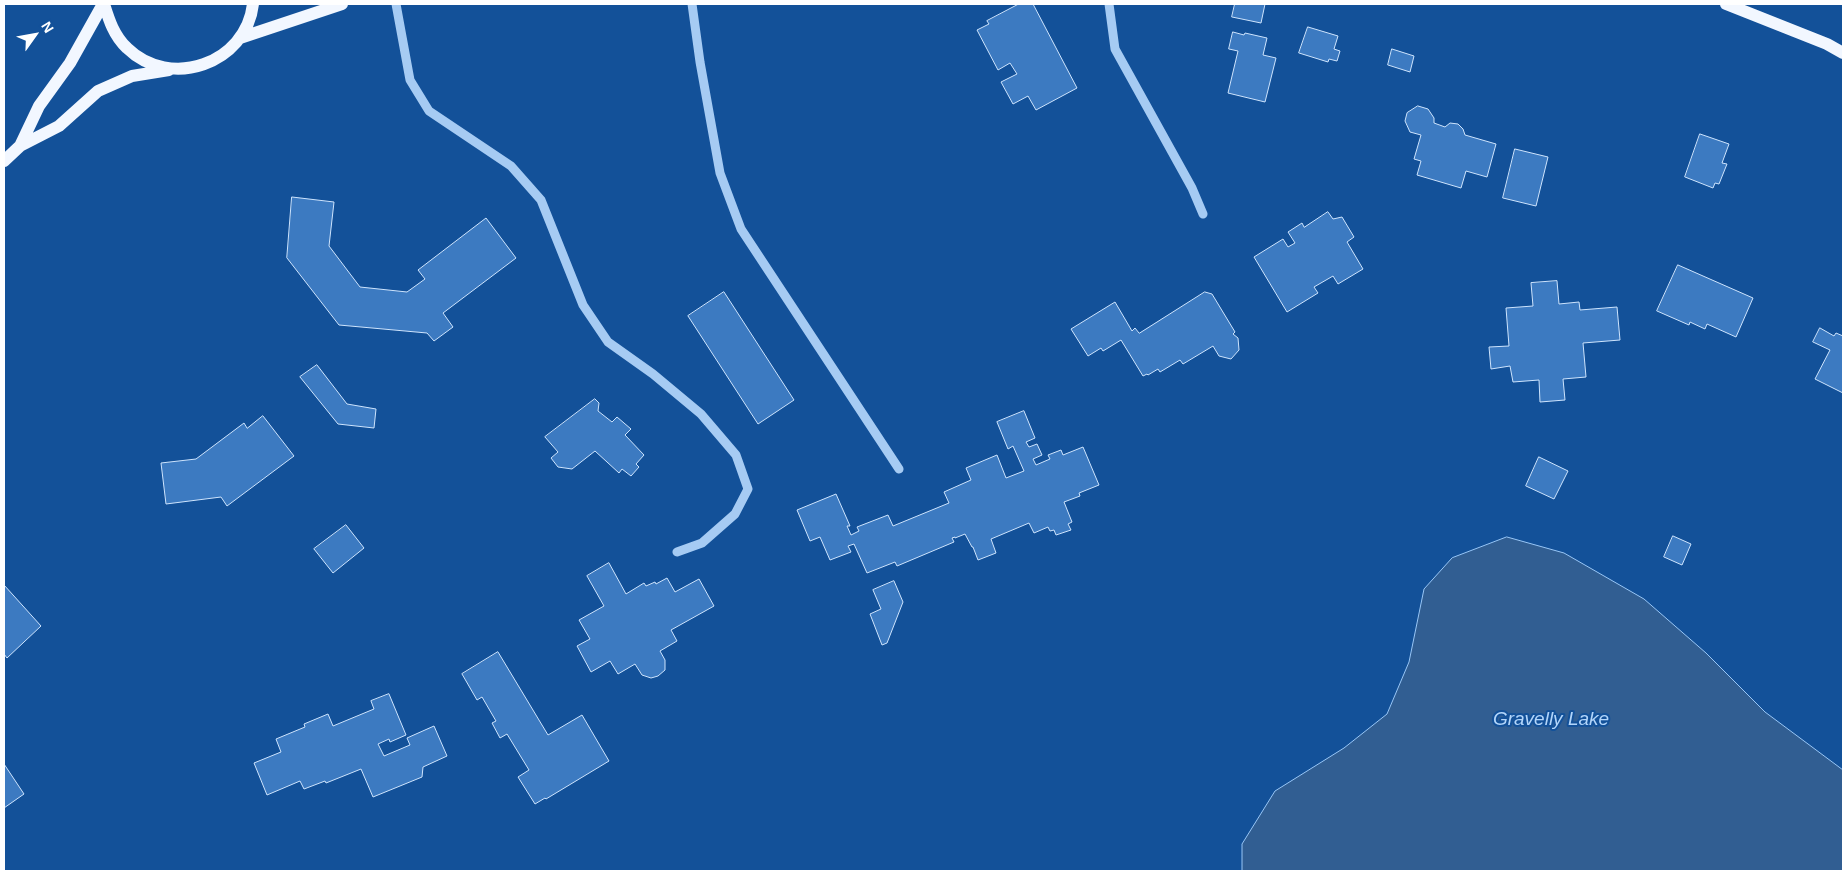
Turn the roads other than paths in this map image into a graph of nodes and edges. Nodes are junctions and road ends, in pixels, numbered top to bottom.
1 (103, 4) edge
2 (253, 4) edge
3 (342, 4) edge
4 (396, 4) edge
5 (692, 4) edge
6 (1109, 4) edge
7 (1726, 4) edge
8 (240, 38) junction
9 (1843, 53) edge
10 (173, 69) junction
11 (20, 146) junction
12 (4, 161) edge
13 (1203, 214) dead end
14 (899, 470) dead end
15 (677, 552) dead end

1 - 10 main road
1 - 11 main road
2 - 8 main road
3 - 8 main road
4 - 15 lane
5 - 14 lane
6 - 13 lane
7 - 9 main road
8 - 10 main road
10 - 11 main road
11 - 12 main road

